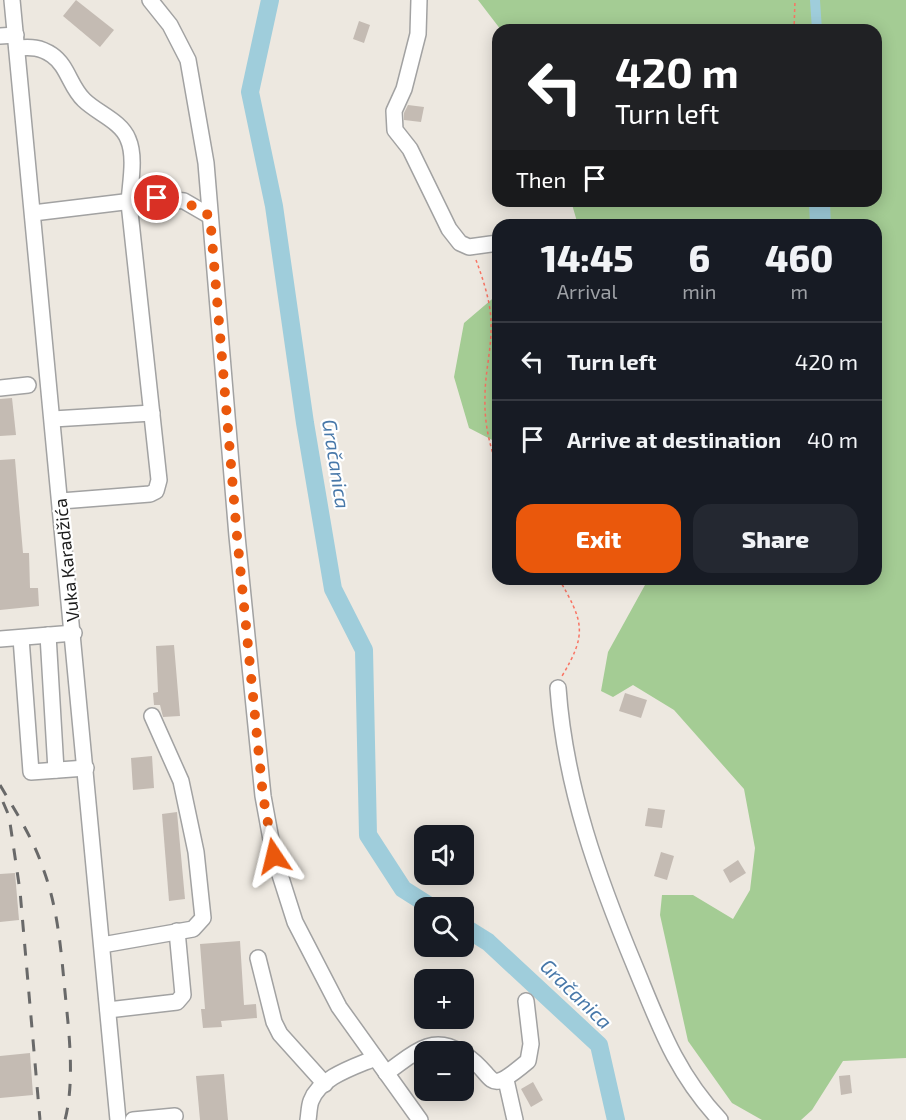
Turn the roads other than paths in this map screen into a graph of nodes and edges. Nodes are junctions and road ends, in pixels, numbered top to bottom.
1 (12, 0) edge
2 (150, 0) edge
3 (418, 0) edge
4 (0, 36) edge
5 (17, 42) junction
6 (129, 203) junction
7 (33, 213) junction
8 (210, 216) junction
9 (492, 244) edge
10 (28, 385) dead end
11 (0, 388) edge
12 (152, 413) junction
13 (53, 418) junction
14 (61, 501) junction
15 (74, 633) junction
16 (48, 635) junction
17 (21, 638) junction
18 (0, 639) edge
19 (558, 688) road end
20 (152, 716) dead end
21 (86, 768) junction
22 (56, 771) junction
23 (177, 931) junction
24 (102, 945) junction
25 (258, 958) dead end
26 (526, 1000) dead end
27 (108, 1010) junction
28 (414, 1056) edge
29 (375, 1058) junction
30 (474, 1061) edge
31 (386, 1073) junction
32 (506, 1080) junction
33 (325, 1084) junction
34 (176, 1116) dead end
35 (118, 1120) edge
36 (133, 1120) edge
37 (308, 1120) edge
38 (420, 1120) edge
39 (515, 1120) edge
40 (720, 1120) edge

1 - 5 street, Vuka Karadžića
2 - 8 street
3 - 9 street
4 - 5 street
5 - 6 street
5 - 7 street, Vuka Karadžića
6 - 7 street
6 - 8 street
6 - 12 street
7 - 13 street, Vuka Karadžića
8 - 29 street
10 - 11 street
12 - 13 street
12 - 14 street
13 - 14 street, Vuka Karadžića
14 - 15 street, Vuka Karadžića
15 - 16 street
15 - 21 street, Vuka Karadžića
16 - 17 street
16 - 22 street
17 - 18 street
17 - 22 street
19 - 40 street
20 - 23 street
21 - 22 street
21 - 24 street, Vuka Karadžića
23 - 24 street
23 - 27 street
24 - 27 street, Vuka Karadžića
25 - 33 street
26 - 32 street
27 - 35 street, Vuka Karadžića
28 - 31 street
29 - 31 street
29 - 33 street
30 - 32 street
31 - 38 street
32 - 39 street
33 - 37 street
34 - 36 street

